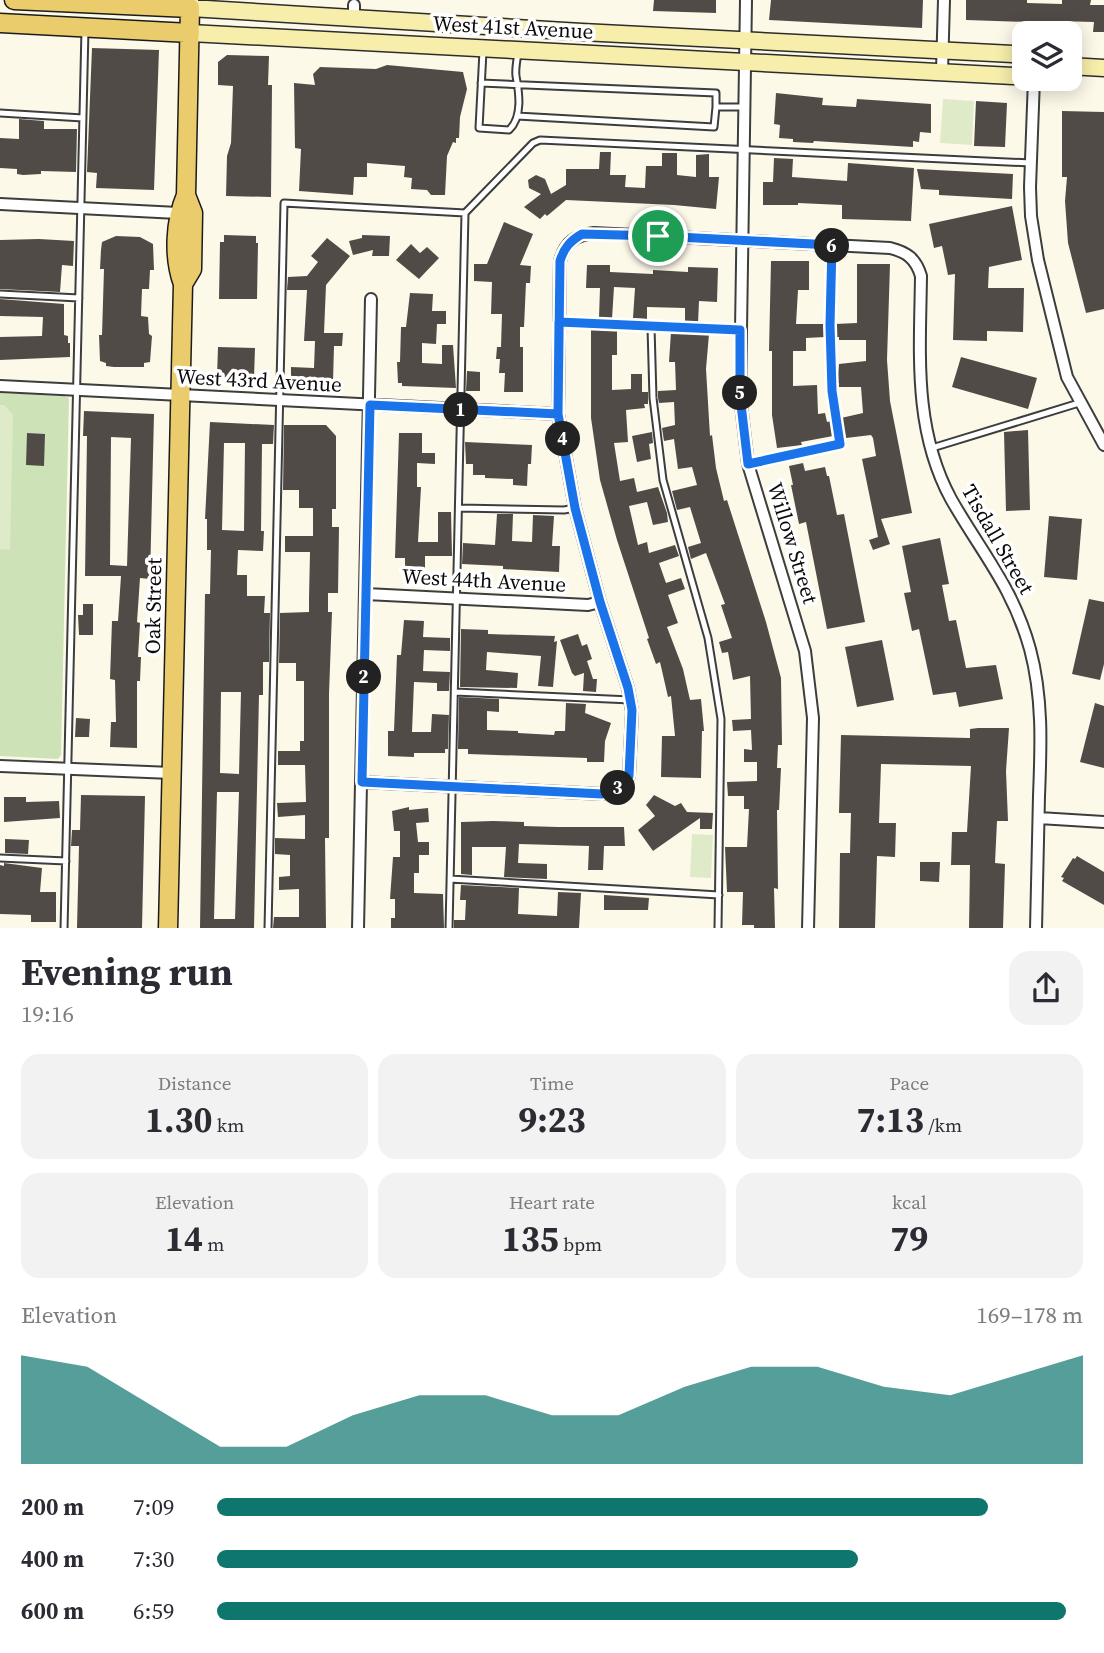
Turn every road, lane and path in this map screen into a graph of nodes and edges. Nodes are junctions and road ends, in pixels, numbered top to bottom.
1 (14, 0) edge
2 (746, 0) edge
3 (944, 0) edge
4 (190, 4) edge
5 (261, 6) edge
6 (354, 12) junction
7 (0, 23) edge
8 (582, 25) junction
9 (85, 27) junction
10 (190, 33) junction
11 (745, 40) junction
12 (353, 41) junction
13 (483, 48) junction
14 (519, 50) junction
15 (942, 50) junction
16 (581, 53) junction
17 (1012, 54) edge
18 (745, 62) junction
19 (1082, 67) edge
20 (1104, 68) edge
21 (942, 71) junction
22 (1012, 76) edge
23 (481, 83) junction
24 (519, 85) junction
25 (1034, 91) edge
26 (716, 107) junction
27 (744, 107) junction
28 (0, 113) edge
29 (517, 116) junction
30 (83, 118) junction
31 (743, 150) junction
32 (1031, 163) junction
33 (186, 195) junction
34 (0, 204) edge
35 (81, 208) junction
36 (178, 213) junction
37 (465, 213) junction
38 (742, 240) junction
39 (832, 245) junction
40 (183, 284) junction
41 (0, 294) edge
42 (79, 298) junction
43 (371, 299) dead end
44 (559, 322) junction
45 (651, 327) junction
46 (740, 330) junction
47 (0, 386) edge
48 (78, 391) junction
49 (180, 396) junction
50 (280, 401) junction
51 (1079, 403) junction
52 (370, 405) junction
53 (461, 410) junction
54 (558, 414) junction
55 (1104, 445) edge
56 (932, 448) junction
57 (748, 464) junction
58 (460, 508) junction
59 (575, 508) junction
60 (366, 594) junction
61 (458, 598) junction
62 (600, 602) junction
63 (454, 692) junction
64 (631, 700) junction
65 (0, 766) edge
66 (69, 769) junction
67 (172, 774) junction
68 (362, 782) junction
69 (452, 786) junction
70 (1038, 818) junction
71 (1104, 822) edge
72 (0, 858) edge
73 (66, 862) junction
74 (450, 879) junction
75 (719, 895) junction
76 (64, 928) edge
77 (168, 928) edge
78 (268, 928) edge
79 (358, 928) edge
80 (449, 928) edge
81 (718, 928) edge
82 (808, 928) edge
83 (1036, 928) edge

1 - 4 main road, West 41st Avenue
2 - 11 street, Willow Street
3 - 15 street
4 - 5 main road, West 41st Avenue
4 - 10 main road, Oak Street
5 - 6 main road, West 41st Avenue
6 - 8 main road, West 41st Avenue
6 - 12 main road
7 - 9 main road, West 41st Avenue
8 - 11 main road, West 41st Avenue
8 - 16 main road
9 - 10 main road, West 41st Avenue
9 - 30 lane
10 - 12 main road, West 41st Avenue
10 - 33 main road, Oak Street
11 - 15 main road, West 41st Avenue
11 - 18 street, Willow Street
12 - 13 main road, West 41st Avenue
13 - 14 main road, West 41st Avenue
13 - 23 lane
14 - 16 main road, West 41st Avenue
14 - 24 lane
15 - 17 main road, West 41st Avenue
15 - 21 street
16 - 18 main road, West 41st Avenue
18 - 21 main road, West 41st Avenue
18 - 27 street, Willow Street
19 - 20 main road
21 - 22 main road, West 41st Avenue
23 - 24 lane
23 - 29 lane
24 - 26 lane
24 - 29 lane
25 - 32 street
26 - 27 lane
26 - 29 lane
27 - 31 street, Willow Street
28 - 30 lane
30 - 35 lane
31 - 32 lane
31 - 37 lane
31 - 38 street, Willow Street
32 - 51 street
33 - 36 main road, Oak Street
33 - 40 main road, Oak Street
34 - 35 street
35 - 36 street
35 - 42 lane
36 - 40 main road, Oak Street
37 - 50 lane
37 - 53 lane
38 - 39 street
38 - 44 street
38 - 46 street, Willow Street
39 - 56 street, Tisdall Street
39 - 57 lane
40 - 49 main road, Oak Street
41 - 42 lane
42 - 48 lane
43 - 52 street
44 - 45 lane
44 - 54 street
45 - 46 lane
45 - 75 lane
46 - 57 street, Willow Street
47 - 48 street, West 43rd Avenue
48 - 49 street, West 43rd Avenue
48 - 66 lane
49 - 50 street, West 43rd Avenue
49 - 67 main road, Oak Street
50 - 52 street, West 43rd Avenue
50 - 78 lane
51 - 55 street
51 - 56 lane
52 - 53 street, West 43rd Avenue
52 - 60 street
53 - 54 street, West 43rd Avenue
53 - 58 lane
54 - 59 street
56 - 70 street, Tisdall Street
57 - 82 street, Willow Street
58 - 59 lane
58 - 61 lane
59 - 62 street
60 - 61 street, West 44th Avenue
60 - 68 street
61 - 62 street, West 44th Avenue
61 - 63 lane
62 - 64 street
63 - 64 lane
63 - 69 lane
64 - 69 street
65 - 66 street
66 - 67 street
66 - 73 lane
67 - 77 main road, Oak Street
68 - 69 street
68 - 79 street
69 - 74 lane
70 - 71 street
70 - 83 street, Tisdall Street
72 - 73 lane
73 - 76 lane
74 - 75 lane
74 - 80 lane
75 - 81 lane

